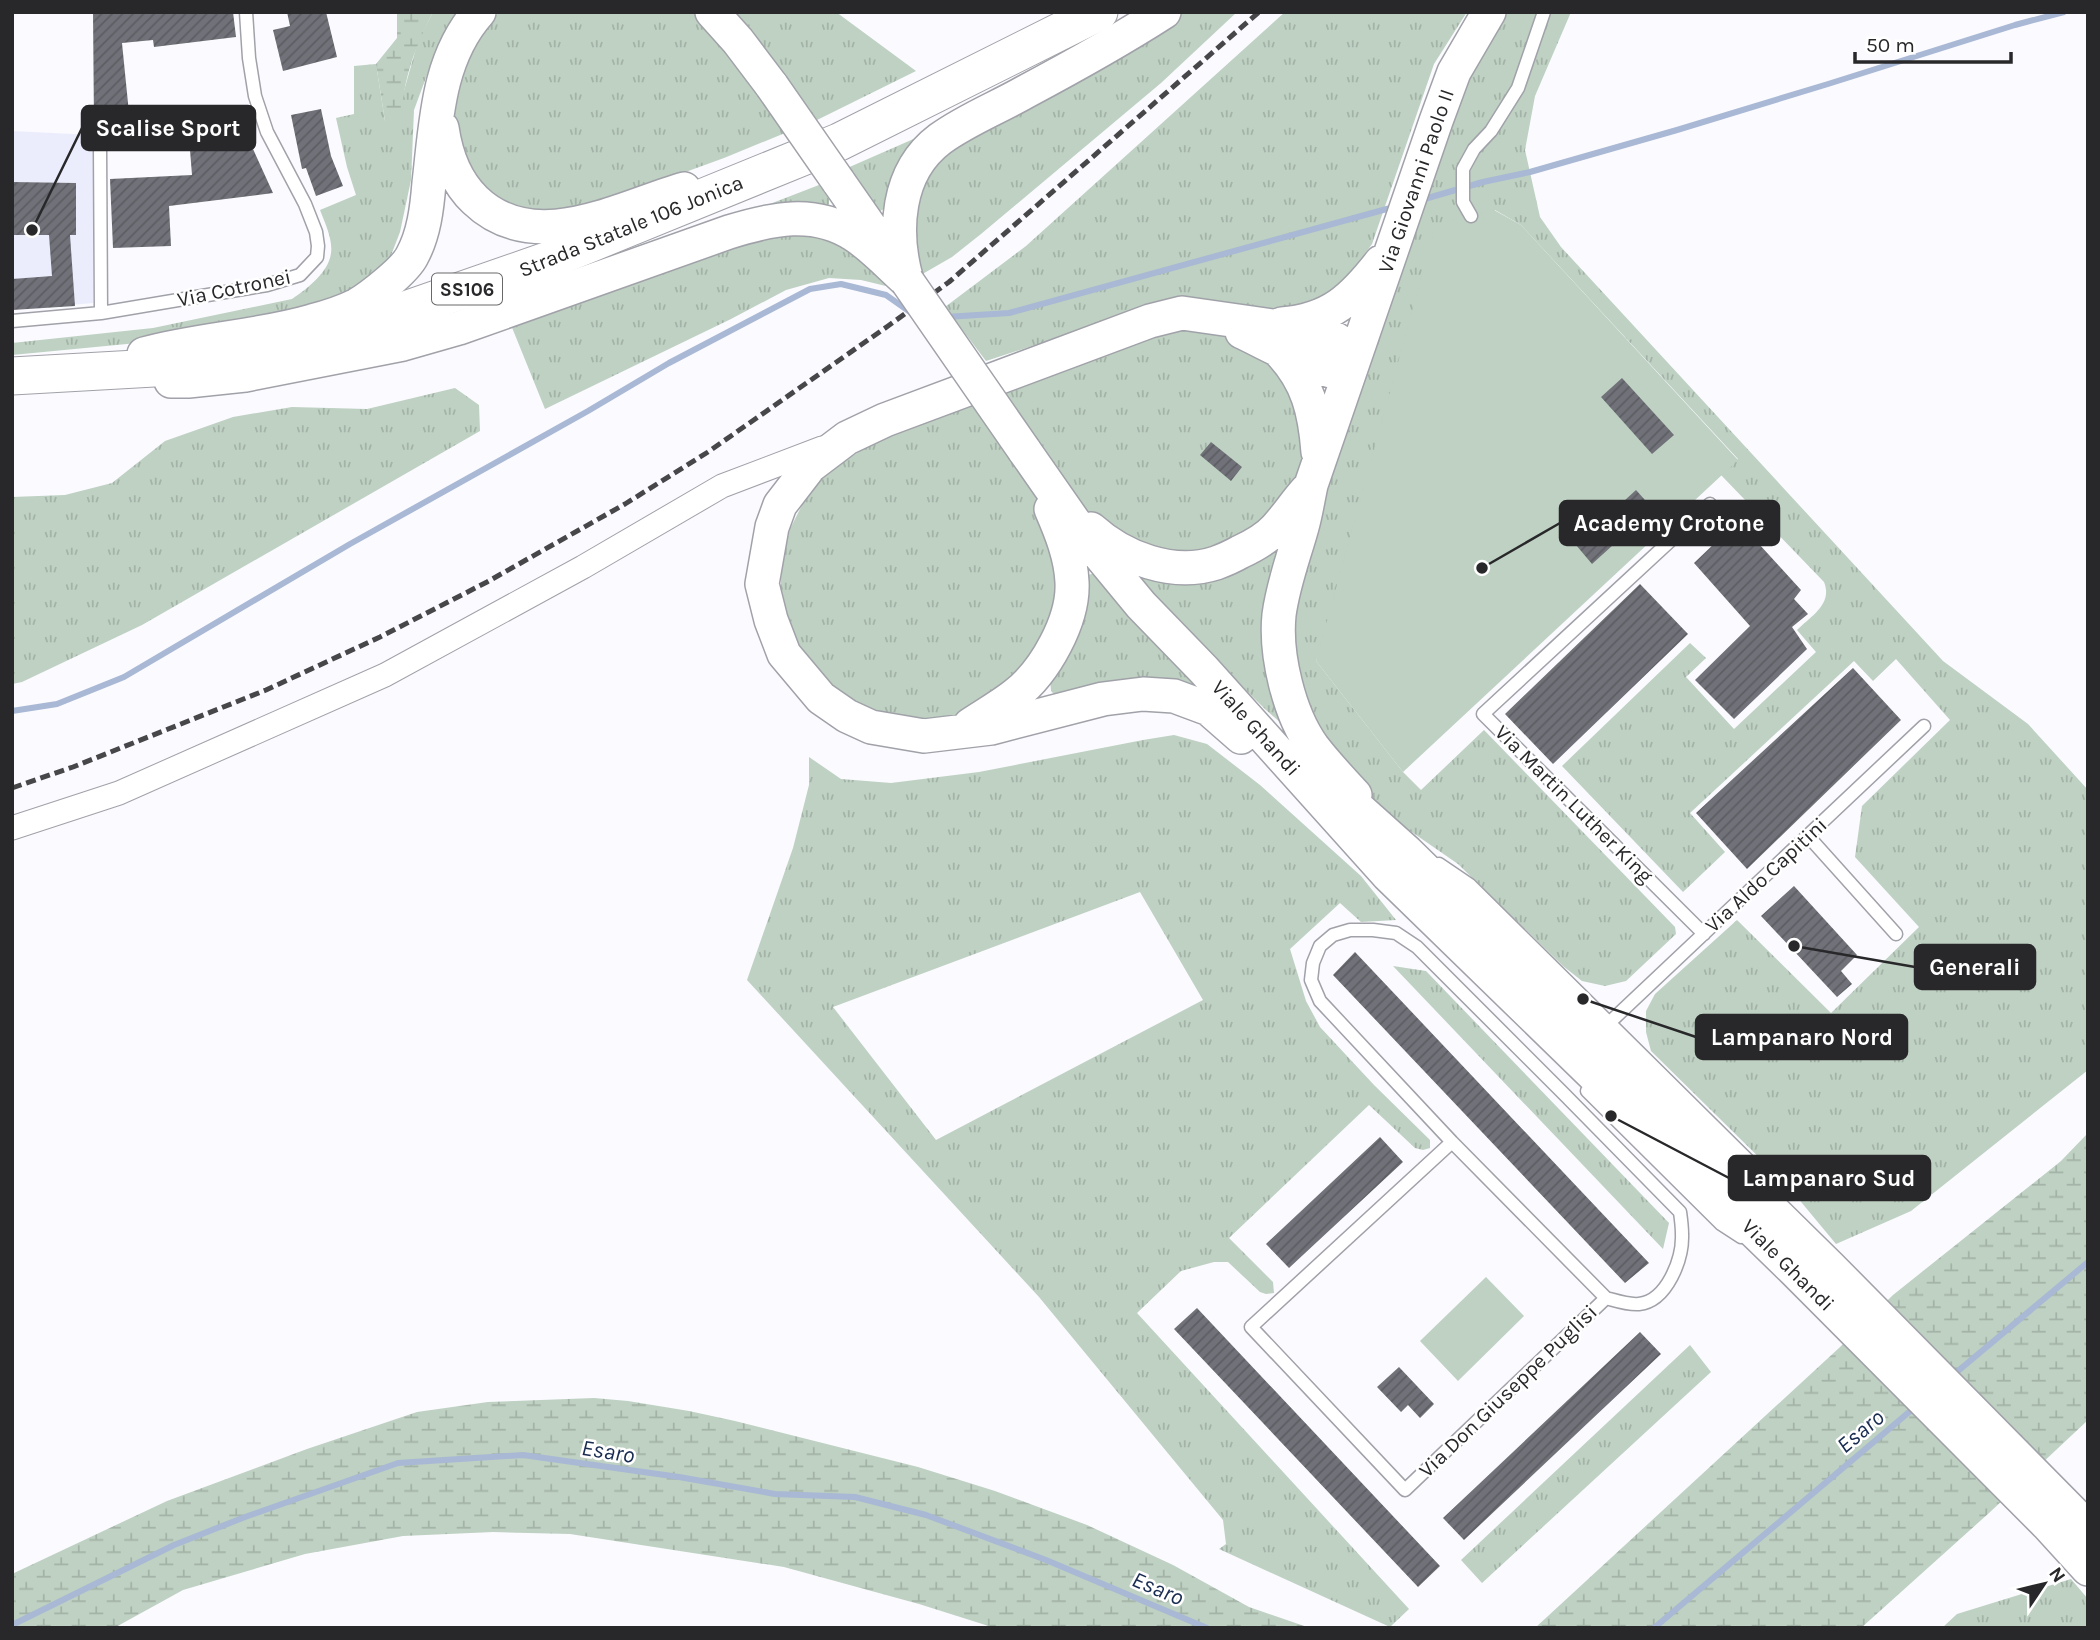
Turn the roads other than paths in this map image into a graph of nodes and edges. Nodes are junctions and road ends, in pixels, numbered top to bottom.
1 (246, 12) edge
2 (479, 12) edge
3 (712, 12) edge
4 (1099, 12) edge
5 (1164, 12) edge
6 (1489, 12) edge
7 (1544, 12) edge
8 (439, 98) junction
9 (839, 142) junction
10 (100, 147) dead end
11 (1471, 216) dead end
12 (1395, 243) junction
13 (907, 281) junction
14 (101, 313) junction
15 (12, 321) edge
16 (1272, 336) junction
17 (1352, 364) junction
18 (78, 373) junction
19 (12, 376) edge
20 (847, 438) junction
21 (1024, 450) junction
22 (1314, 474) junction
23 (1710, 504) dead end
24 (1924, 726) dead end
25 (963, 730) junction
26 (12, 828) edge
27 (1808, 836) junction
28 (1398, 863) junction
29 (1417, 923) dead end
30 (1704, 934) junction
31 (1896, 934) dead end
32 (1608, 1024) junction
33 (1571, 1087) junction
34 (1452, 1142) junction
35 (1830, 1266) junction
36 (1794, 1270) junction
37 (1606, 1297) junction
38 (2088, 1528) edge
39 (2088, 1569) edge

1 - 14 lane, Via Cotronei
2 - 8 main road
3 - 13 main road, bridge
4 - 9 main road, Strada Statale 106 Jonica / SS106
5 - 13 main road
6 - 12 main road, Via Giovanni Paolo II
7 - 11 lane
8 - 9 main road
8 - 18 main road
9 - 18 main road, Strada Statale 106 Jonica / SS106
10 - 14 lane
12 - 16 main road
12 - 17 main road, Via Giovanni Paolo II
13 - 18 main road
13 - 21 main road, bridge
14 - 15 lane, Via Cotronei
16 - 17 main road
16 - 20 main road
16 - 22 main road
17 - 22 main road, Via Giovanni Paolo II
18 - 19 main road, Strada Statale 106 Jonica / SS106
20 - 25 main road
20 - 26 street
21 - 22 main road
21 - 25 main road
21 - 28 main road, Viale Ghandi
22 - 28 main road
23 - 30 lane, Via Martin Luther King
24 - 27 lane, Via Aldo Capitini
25 - 28 main road
27 - 30 lane, Via Aldo Capitini
27 - 31 lane
28 - 29 lane
28 - 32 lane
28 - 35 main road, Viale Ghandi
28 - 36 main road, Viale Ghandi
30 - 32 lane, Via Aldo Capitini
32 - 35 lane
33 - 34 lane, Via Don Giuseppe Puglisi
33 - 36 lane
33 - 37 lane, Via Don Giuseppe Puglisi
34 - 37 lane, Via Don Giuseppe Puglisi
34 - 37 lane, Via Don Giuseppe Puglisi
35 - 38 main road, Viale Ghandi
36 - 39 main road, Viale Ghandi

